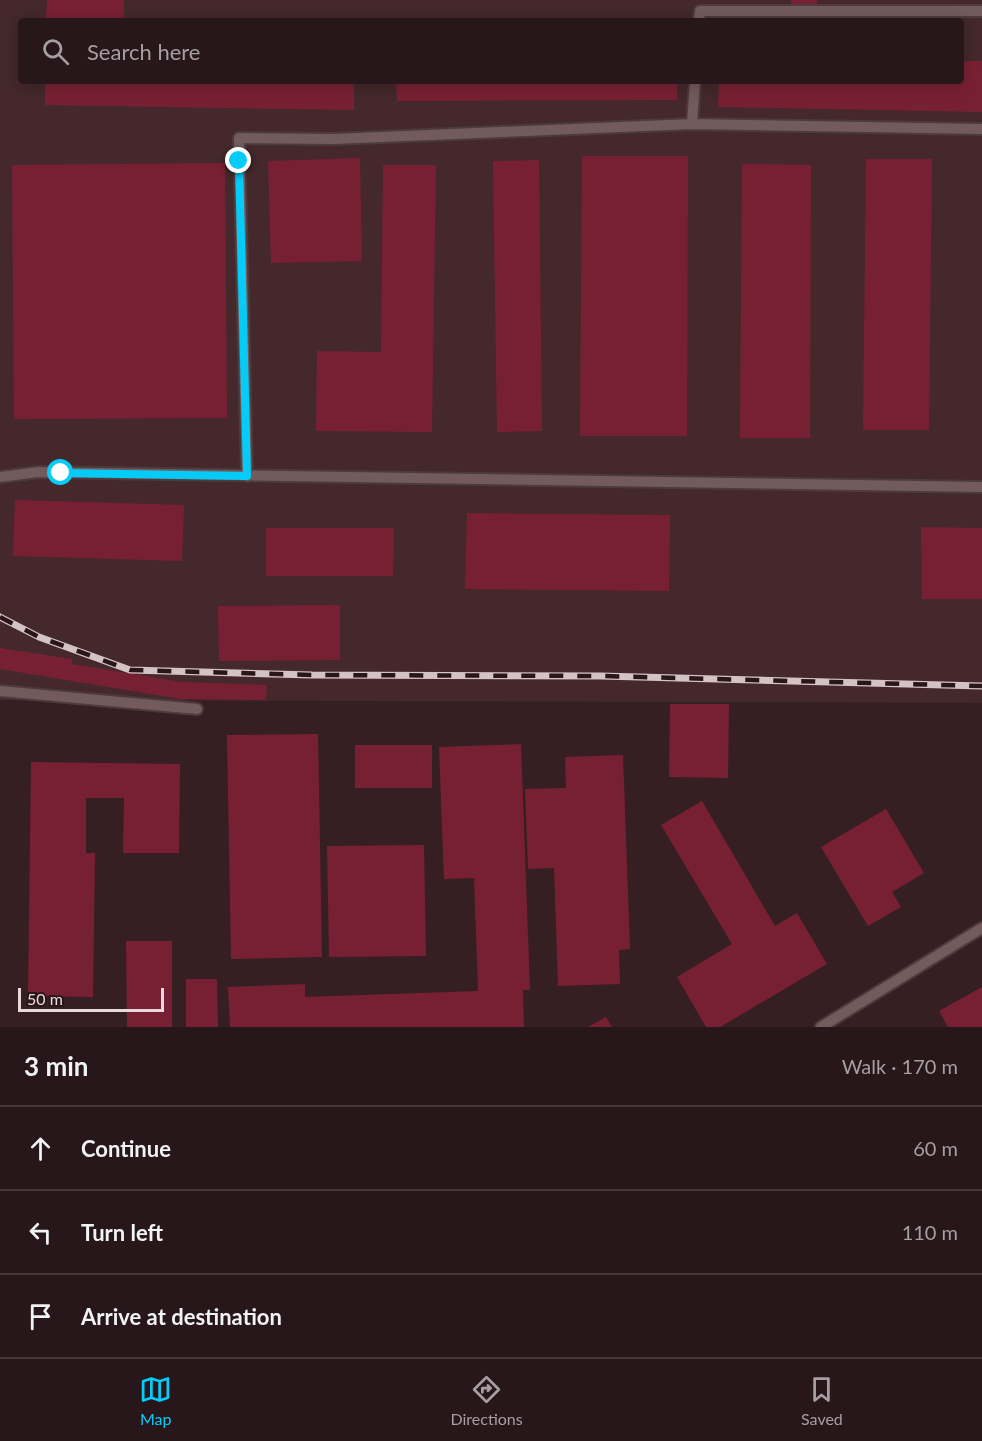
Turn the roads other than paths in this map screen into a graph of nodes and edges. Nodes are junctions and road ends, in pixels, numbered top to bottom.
1 (700, 11) edge
2 (982, 11) edge
3 (695, 84) edge
4 (692, 124) junction
5 (982, 129) edge
6 (247, 476) junction
7 (0, 477) edge
8 (982, 487) edge
9 (0, 691) edge
10 (197, 709) dead end
11 (982, 928) edge
12 (821, 1027) edge

1 - 2 lane
3 - 4 lane
4 - 5 lane
4 - 6 lane
6 - 7 lane
6 - 8 lane
9 - 10 lane
11 - 12 lane

